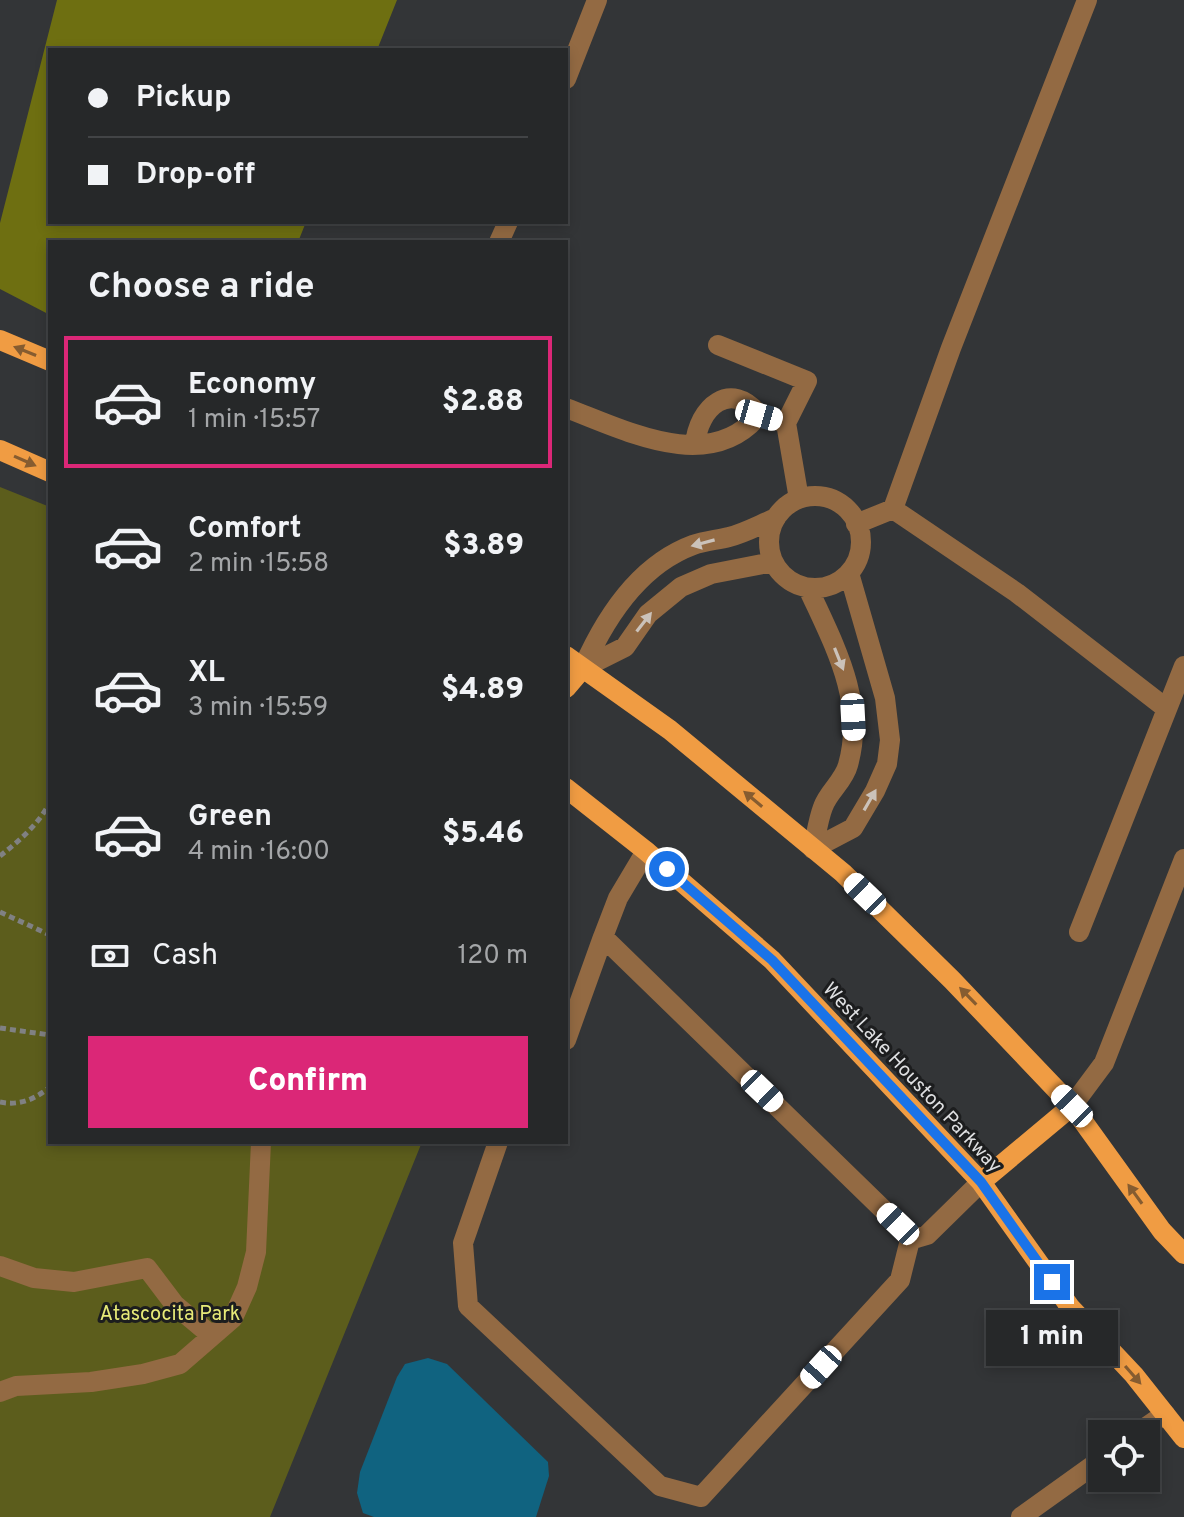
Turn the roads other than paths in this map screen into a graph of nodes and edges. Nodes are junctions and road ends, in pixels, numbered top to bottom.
1 (597, 0) edge
2 (1087, 0) edge
3 (568, 74) edge
4 (0, 340) edge
5 (718, 345) dead end
6 (48, 360) edge
7 (568, 409) edge
8 (759, 415) junction
9 (786, 423) junction
10 (695, 445) junction
11 (0, 450) edge
12 (48, 471) edge
13 (799, 499) junction
14 (893, 509) junction
15 (776, 518) junction
16 (856, 524) junction
17 (773, 562) junction
18 (849, 573) junction
19 (808, 588) junction
20 (574, 662) edge
21 (1184, 666) edge
22 (568, 682) edge
23 (1167, 709) junction
24 (568, 790) edge
25 (813, 849) junction
26 (646, 851) junction
27 (1184, 859) edge
28 (1079, 932) dead end
29 (603, 937) junction
30 (568, 1034) edge
31 (1072, 1106) junction
32 (261, 1144) edge
33 (497, 1144) edge
34 (981, 1182) junction
35 (910, 1240) junction
36 (1184, 1254) edge
37 (0, 1266) edge
38 (212, 1336) junction
39 (0, 1392) edge
40 (1165, 1414) junction
41 (1156, 1420) edge
42 (1184, 1438) edge
43 (1088, 1469) edge
44 (1021, 1517) edge

1 - 3 street
2 - 14 street
6 -> 4 main road
5 - 9 street
7 - 10 street
8 - 9 street
8 - 10 street
8 - 10 street
9 - 13 street
11 -> 12 main road
13 - 15 street
13 - 16 street
14 - 16 street
14 - 23 street
15 - 17 street
15 -> 20 street
16 - 18 street
17 - 19 street
20 -> 17 street
18 - 19 street
25 -> 18 street
19 -> 25 street
20 - 22 main road
25 -> 20 main road
21 - 23 street
23 - 28 street
24 - 26 main road, West Lake Houston Parkway
31 -> 25 main road
26 - 29 street
26 - 34 main road, West Lake Houston Parkway
27 - 31 street
29 - 30 street
29 - 35 street
31 - 34 main road
36 -> 31 main road
32 - 38 street
33 - 35 street
34 - 35 street
34 -> 40 main road, West Lake Houston Parkway
37 - 38 street
38 - 39 street
40 - 41 street
40 - 42 main road, West Lake Houston Parkway
43 - 44 street

